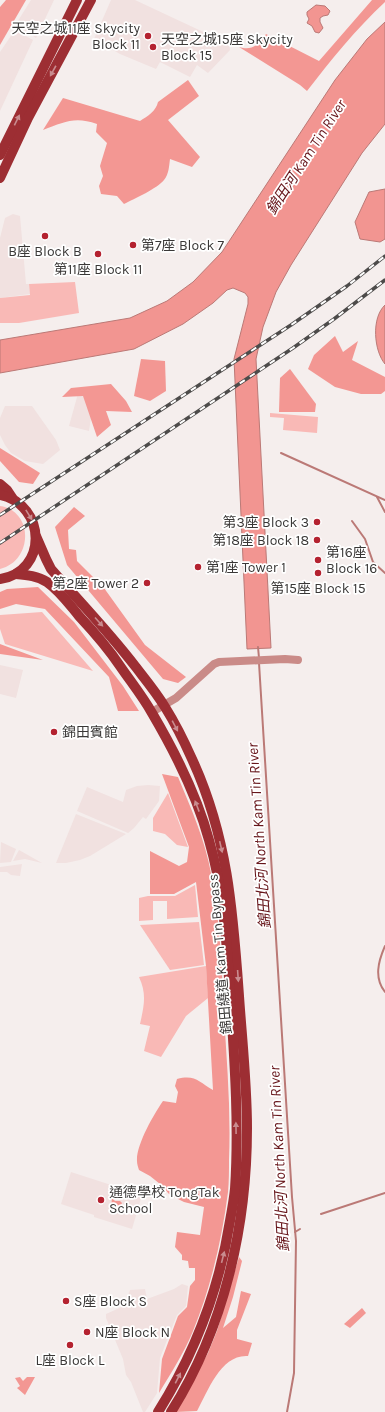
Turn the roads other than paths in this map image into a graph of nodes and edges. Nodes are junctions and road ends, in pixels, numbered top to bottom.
1 (77, 0) edge
2 (92, 0) edge
3 (0, 154) edge
4 (0, 178) edge
5 (0, 484) edge
6 (0, 495) edge
7 (13, 499) junction
8 (36, 536) junction
9 (16, 574) junction
10 (0, 579) edge
11 (298, 660) dead end
12 (164, 705) junction
13 (152, 712) junction
14 (158, 1412) edge
15 (171, 1412) edge

3 -> 1 main road
2 -> 4 main road
5 - 7 main road, 錦田繞道 Kam Tin Bypass
6 - 7 main road
7 -> 8 main road, 錦田繞道 Kam Tin Bypass
8 - 9 main road
8 -> 12 main road, 錦田繞道 Kam Tin Bypass
9 - 10 main road
9 - 13 main road, 錦田繞道 Kam Tin Bypass
11 - 12 street
12 - 13 street
12 -> 15 main road, 錦田繞道 Kam Tin Bypass
14 -> 13 main road, 錦田繞道 Kam Tin Bypass

